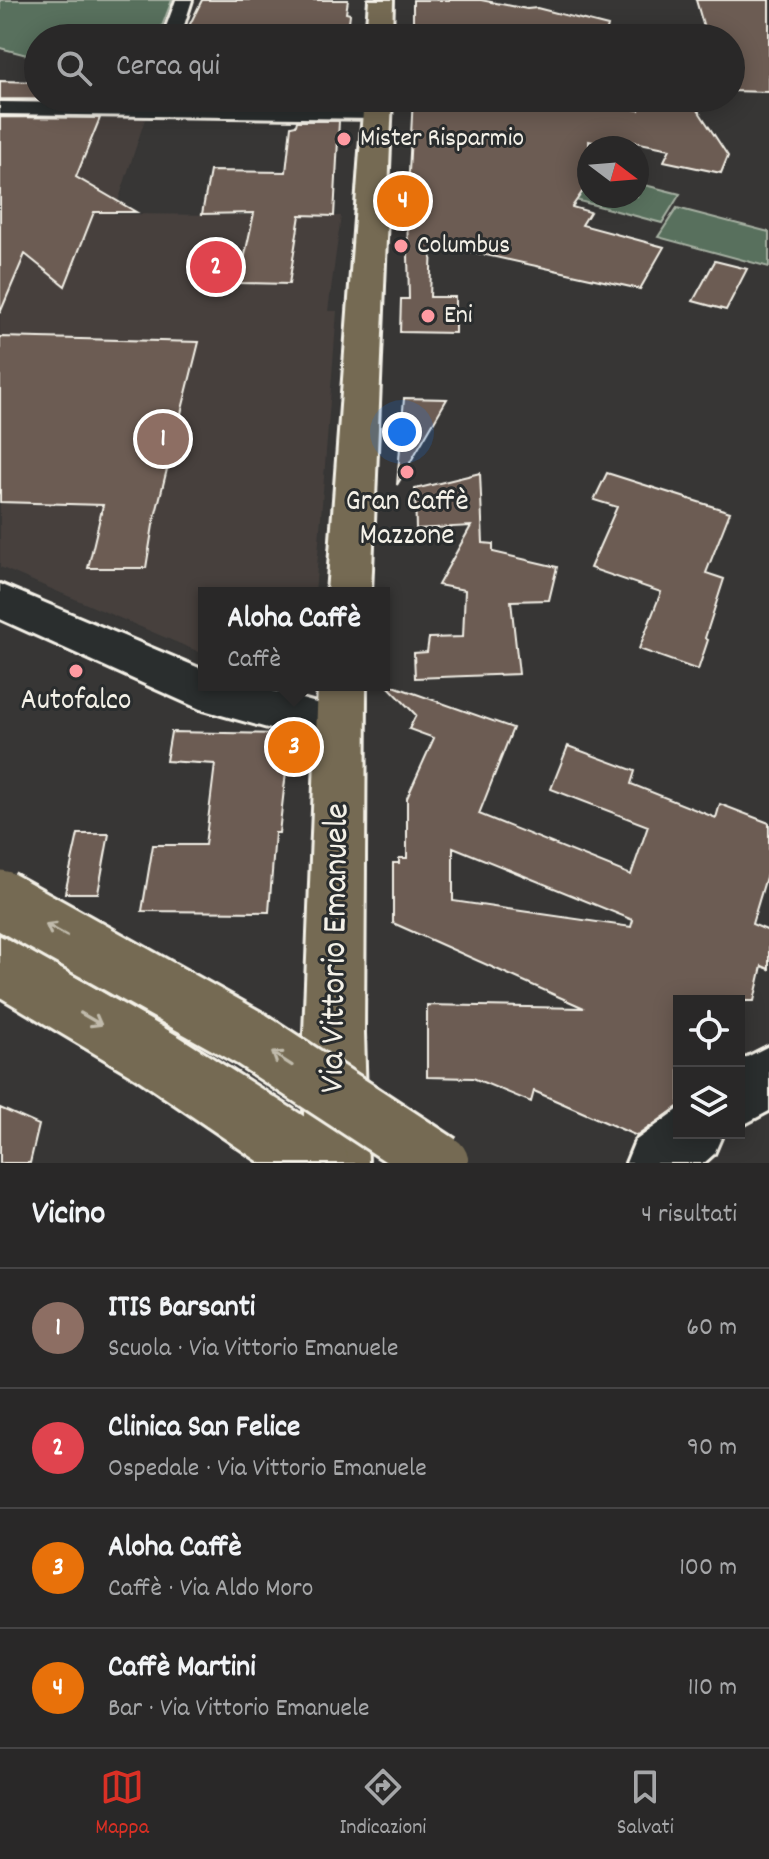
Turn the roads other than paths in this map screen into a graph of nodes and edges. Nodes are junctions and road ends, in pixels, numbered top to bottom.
1 (184, 0) edge
2 (381, 0) edge
3 (176, 24) edge
4 (380, 24) edge
5 (24, 107) edge
6 (0, 108) edge
7 (378, 112) edge
8 (349, 587) edge
9 (0, 601) edge
10 (198, 687) edge
11 (207, 691) edge
12 (341, 706) edge
13 (0, 899) edge
14 (0, 965) edge
15 (769, 1075) edge
16 (745, 1093) edge
17 (686, 1139) edge
18 (318, 1163) edge
19 (336, 1163) edge
20 (440, 1163) edge
21 (657, 1163) edge

1 - 3 street
2 - 4 main road
5 - 6 street
7 - 8 main road
9 - 10 street
11 - 12 street
12 - 19 main road, Via Vittorio Emanuele
20 -> 13 main road, bridge
14 -> 18 main road
15 - 16 street
17 - 21 street

